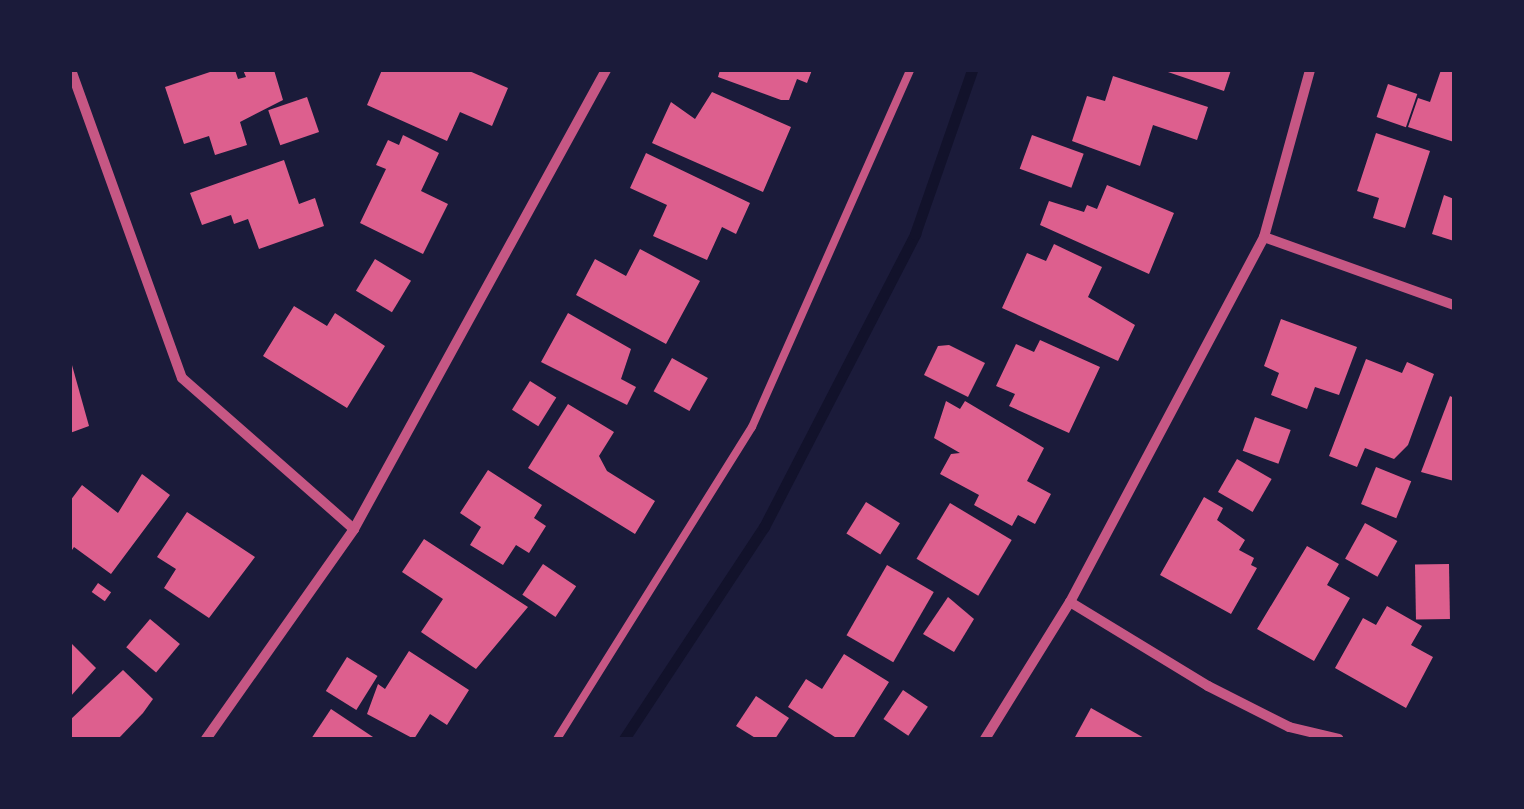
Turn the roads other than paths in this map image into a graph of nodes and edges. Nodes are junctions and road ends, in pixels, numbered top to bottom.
1 (72, 70) edge
2 (606, 70) edge
3 (910, 70) edge
4 (1310, 70) edge
5 (1264, 237) junction
6 (1454, 304) edge
7 (354, 529) junction
8 (1070, 602) junction
9 (206, 739) edge
10 (557, 739) edge
11 (984, 739) edge
12 (1339, 739) edge

1 - 7 street
2 - 7 street
3 - 10 lane
4 - 5 street
5 - 6 street
5 - 8 street
7 - 9 street
8 - 11 street
8 - 12 street

